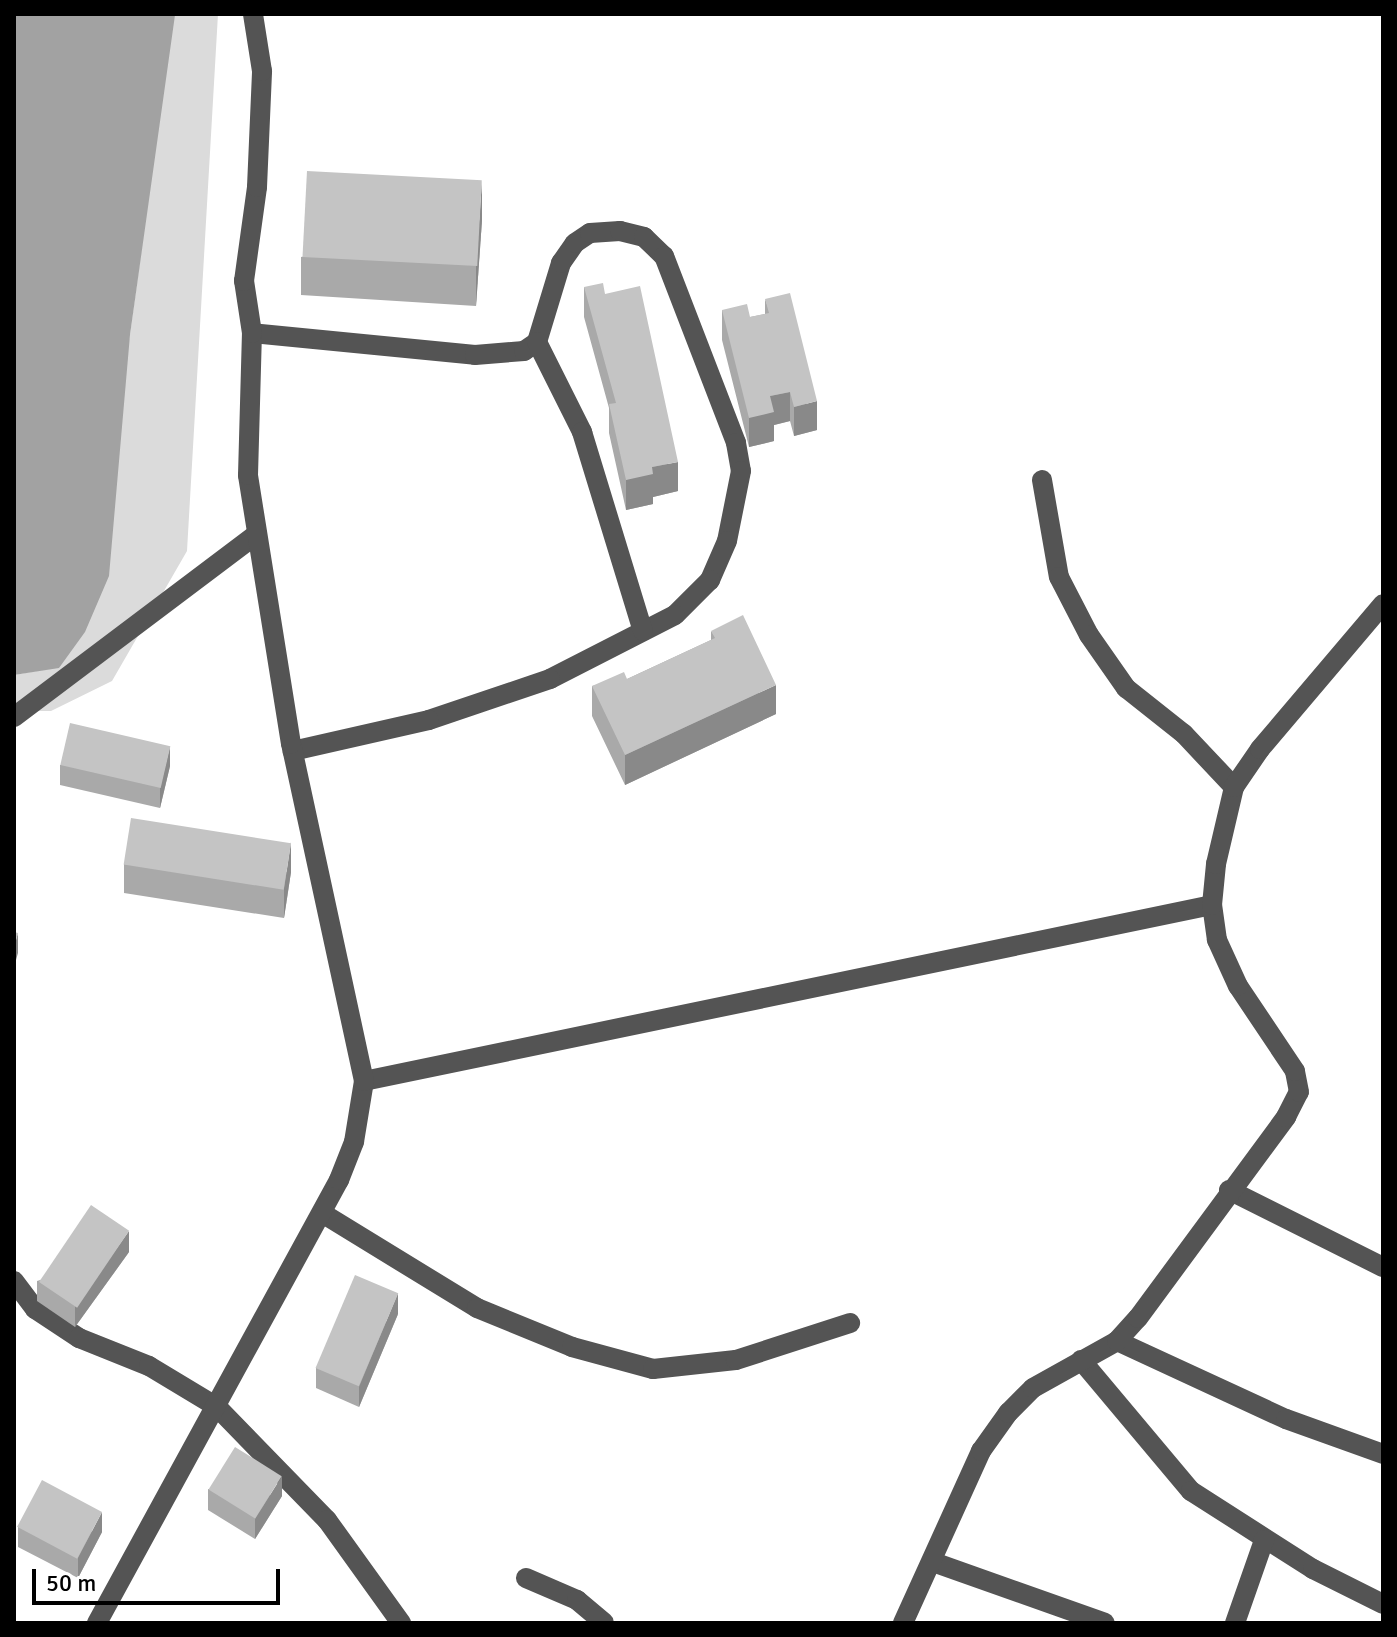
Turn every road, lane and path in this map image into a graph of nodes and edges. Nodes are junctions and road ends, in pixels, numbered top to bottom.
1 (253, 14) edge
2 (252, 333) junction
3 (537, 342) junction
4 (1042, 480) dead end
5 (257, 534) junction
6 (1383, 604) edge
7 (643, 631) junction
8 (14, 717) edge
9 (292, 751) junction
10 (1234, 787) junction
11 (1212, 905) junction
12 (364, 1081) junction
13 (1229, 1190) junction
14 (322, 1213) junction
15 (1383, 1267) edge
16 (14, 1281) edge
17 (850, 1323) dead end
18 (1117, 1341) junction
19 (1081, 1360) junction
20 (217, 1407) junction
21 (1383, 1454) edge
22 (1264, 1540) junction
23 (933, 1562) junction
24 (526, 1578) dead end
25 (1383, 1604) edge
26 (97, 1623) edge
27 (401, 1623) edge
28 (604, 1623) edge
29 (903, 1623) edge
30 (1105, 1623) edge
31 (1235, 1623) edge

1 - 2 street
2 - 3 street
2 - 5 street
3 - 7 street
3 - 7 street
4 - 10 street
5 - 8 street
5 - 9 street
6 - 10 street
7 - 9 street
9 - 12 street
10 - 11 street
11 - 12 street
11 - 13 street
12 - 14 street
13 - 15 street
13 - 18 street
14 - 17 street
14 - 20 street
16 - 20 street
18 - 19 street
18 - 21 street
19 - 22 street
19 - 23 street
20 - 26 street
20 - 27 street
22 - 25 street
22 - 31 street
23 - 29 street
23 - 30 street
24 - 28 street

